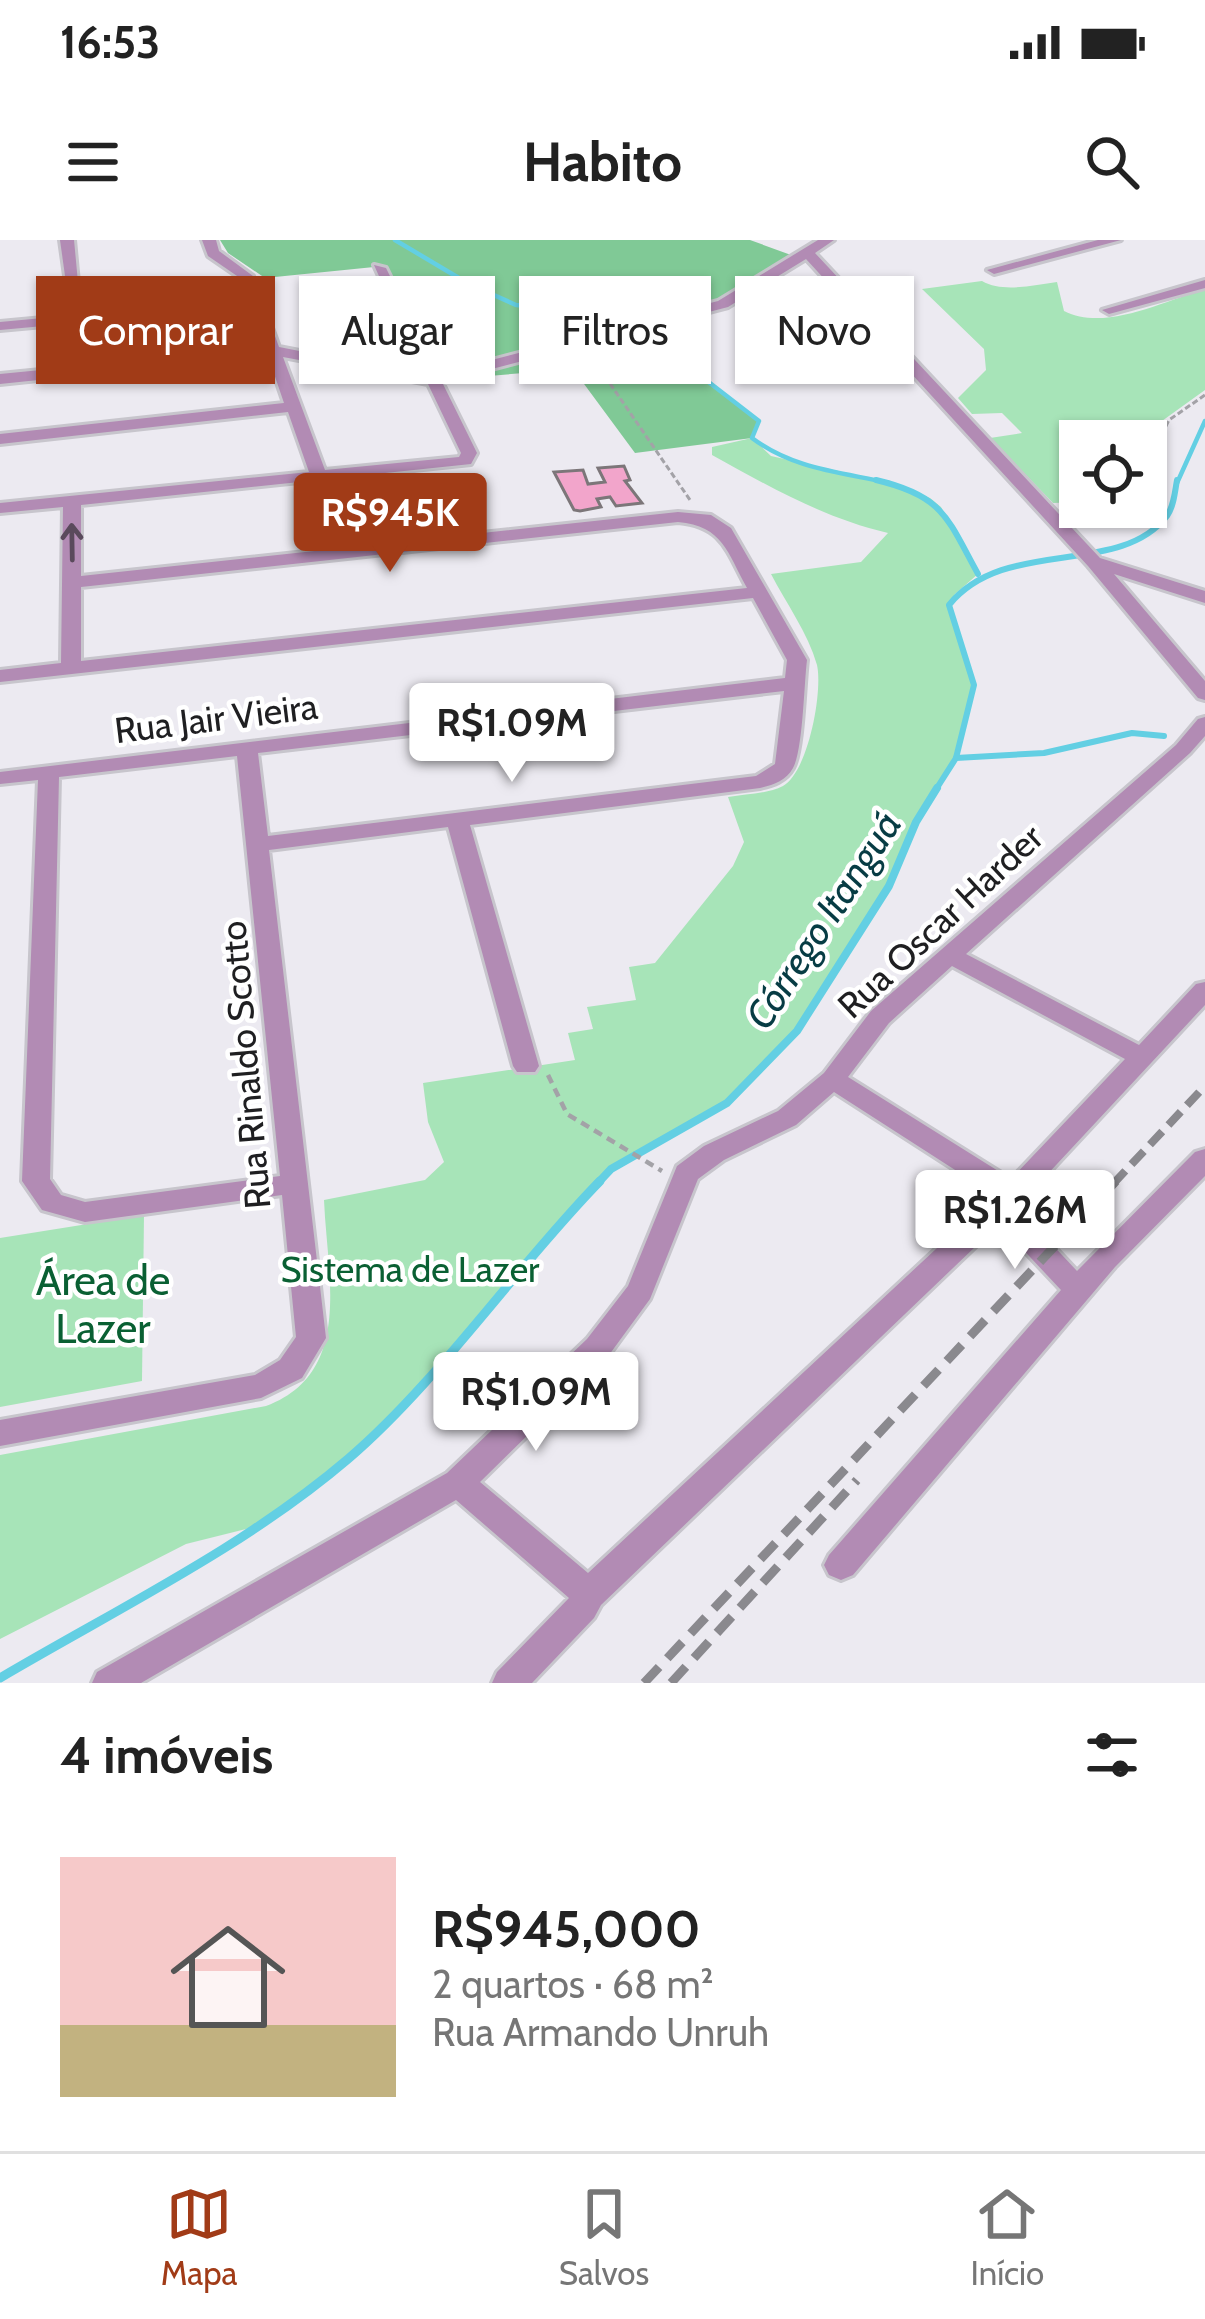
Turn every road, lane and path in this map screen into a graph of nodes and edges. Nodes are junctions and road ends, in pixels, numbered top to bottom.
1 (67, 240) edge
2 (209, 240) edge
3 (827, 240) edge
4 (1114, 240) edge
5 (808, 254) junction
6 (379, 268) dead end
7 (994, 270) dead end
8 (72, 276) edge
9 (246, 276) edge
10 (383, 276) edge
11 (1205, 284) edge
12 (711, 306) edge
13 (1109, 310) dead end
14 (36, 323) edge
15 (0, 326) edge
16 (276, 351) junction
17 (299, 356) edge
18 (0, 380) edge
19 (439, 384) edge
20 (611, 384) edge
21 (1205, 395) edge
22 (294, 407) junction
23 (1167, 424) edge
24 (0, 439) edge
25 (320, 477) junction
26 (72, 502) junction
27 (0, 508) edge
28 (705, 519) junction
29 (1092, 561) junction
30 (73, 582) junction
31 (1167, 585) junction
32 (759, 592) junction
33 (1205, 598) edge
34 (1133, 606) junction
35 (71, 668) junction
36 (0, 676) edge
37 (797, 682) junction
38 (1205, 694) edge
39 (1205, 723) edge
40 (247, 748) junction
41 (49, 772) junction
42 (0, 778) edge
43 (458, 822) junction
44 (260, 844) junction
45 (952, 956) junction
46 (1205, 990) edge
47 (1140, 1056) junction
48 (526, 1066) joint
49 (832, 1079) junction
50 (1205, 1159) edge
51 (652, 1167) dead end
52 (291, 1184) junction
53 (1006, 1200) junction
54 (1079, 1288) junction
55 (0, 1433) edge
56 (458, 1483) junction
57 (841, 1565) dead end
58 (589, 1594) junction
59 (109, 1683) edge
60 (509, 1683) edge

1 - 8 street
2 - 9 street
3 - 5 street
4 - 7 street
5 - 12 street
5 - 29 street
6 - 10 street
11 - 13 street
14 - 15 street
16 - 17 street
16 - 18 street
16 - 22 street
19 - 25 street
20 - 28 path
21 - 23 path
22 - 24 street
22 - 25 street
25 - 26 street
26 - 27 street
30 -> 26 street
28 - 30 street
28 - 32 street
29 - 31 street
29 - 34 street
30 - 35 street
31 - 33 street
31 - 34 street
32 - 35 street
32 - 37 street
34 - 38 street
35 - 36 street
37 - 40 street, Rua Jair Vieira
37 - 43 street
39 - 45 street, Rua Oscar Harder
40 - 41 street, Rua Jair Vieira
40 - 44 street, Rua Rinaldo Scotto
41 - 42 street, Rua Jair Vieira
41 - 52 street
43 - 44 street
43 - 48 street
44 - 52 street, Rua Rinaldo Scotto
45 - 47 street
45 - 49 street, Rua Oscar Harder
46 - 47 street
47 - 53 street
48 - 51 path
49 - 53 street
49 - 56 street, Rua Oscar Harder
50 - 54 street
52 - 55 street, Rua Rinaldo Scotto
53 - 54 street
53 - 58 street
54 - 57 street
56 - 58 street
56 - 59 street, Rua Oscar Harder
58 - 60 street

